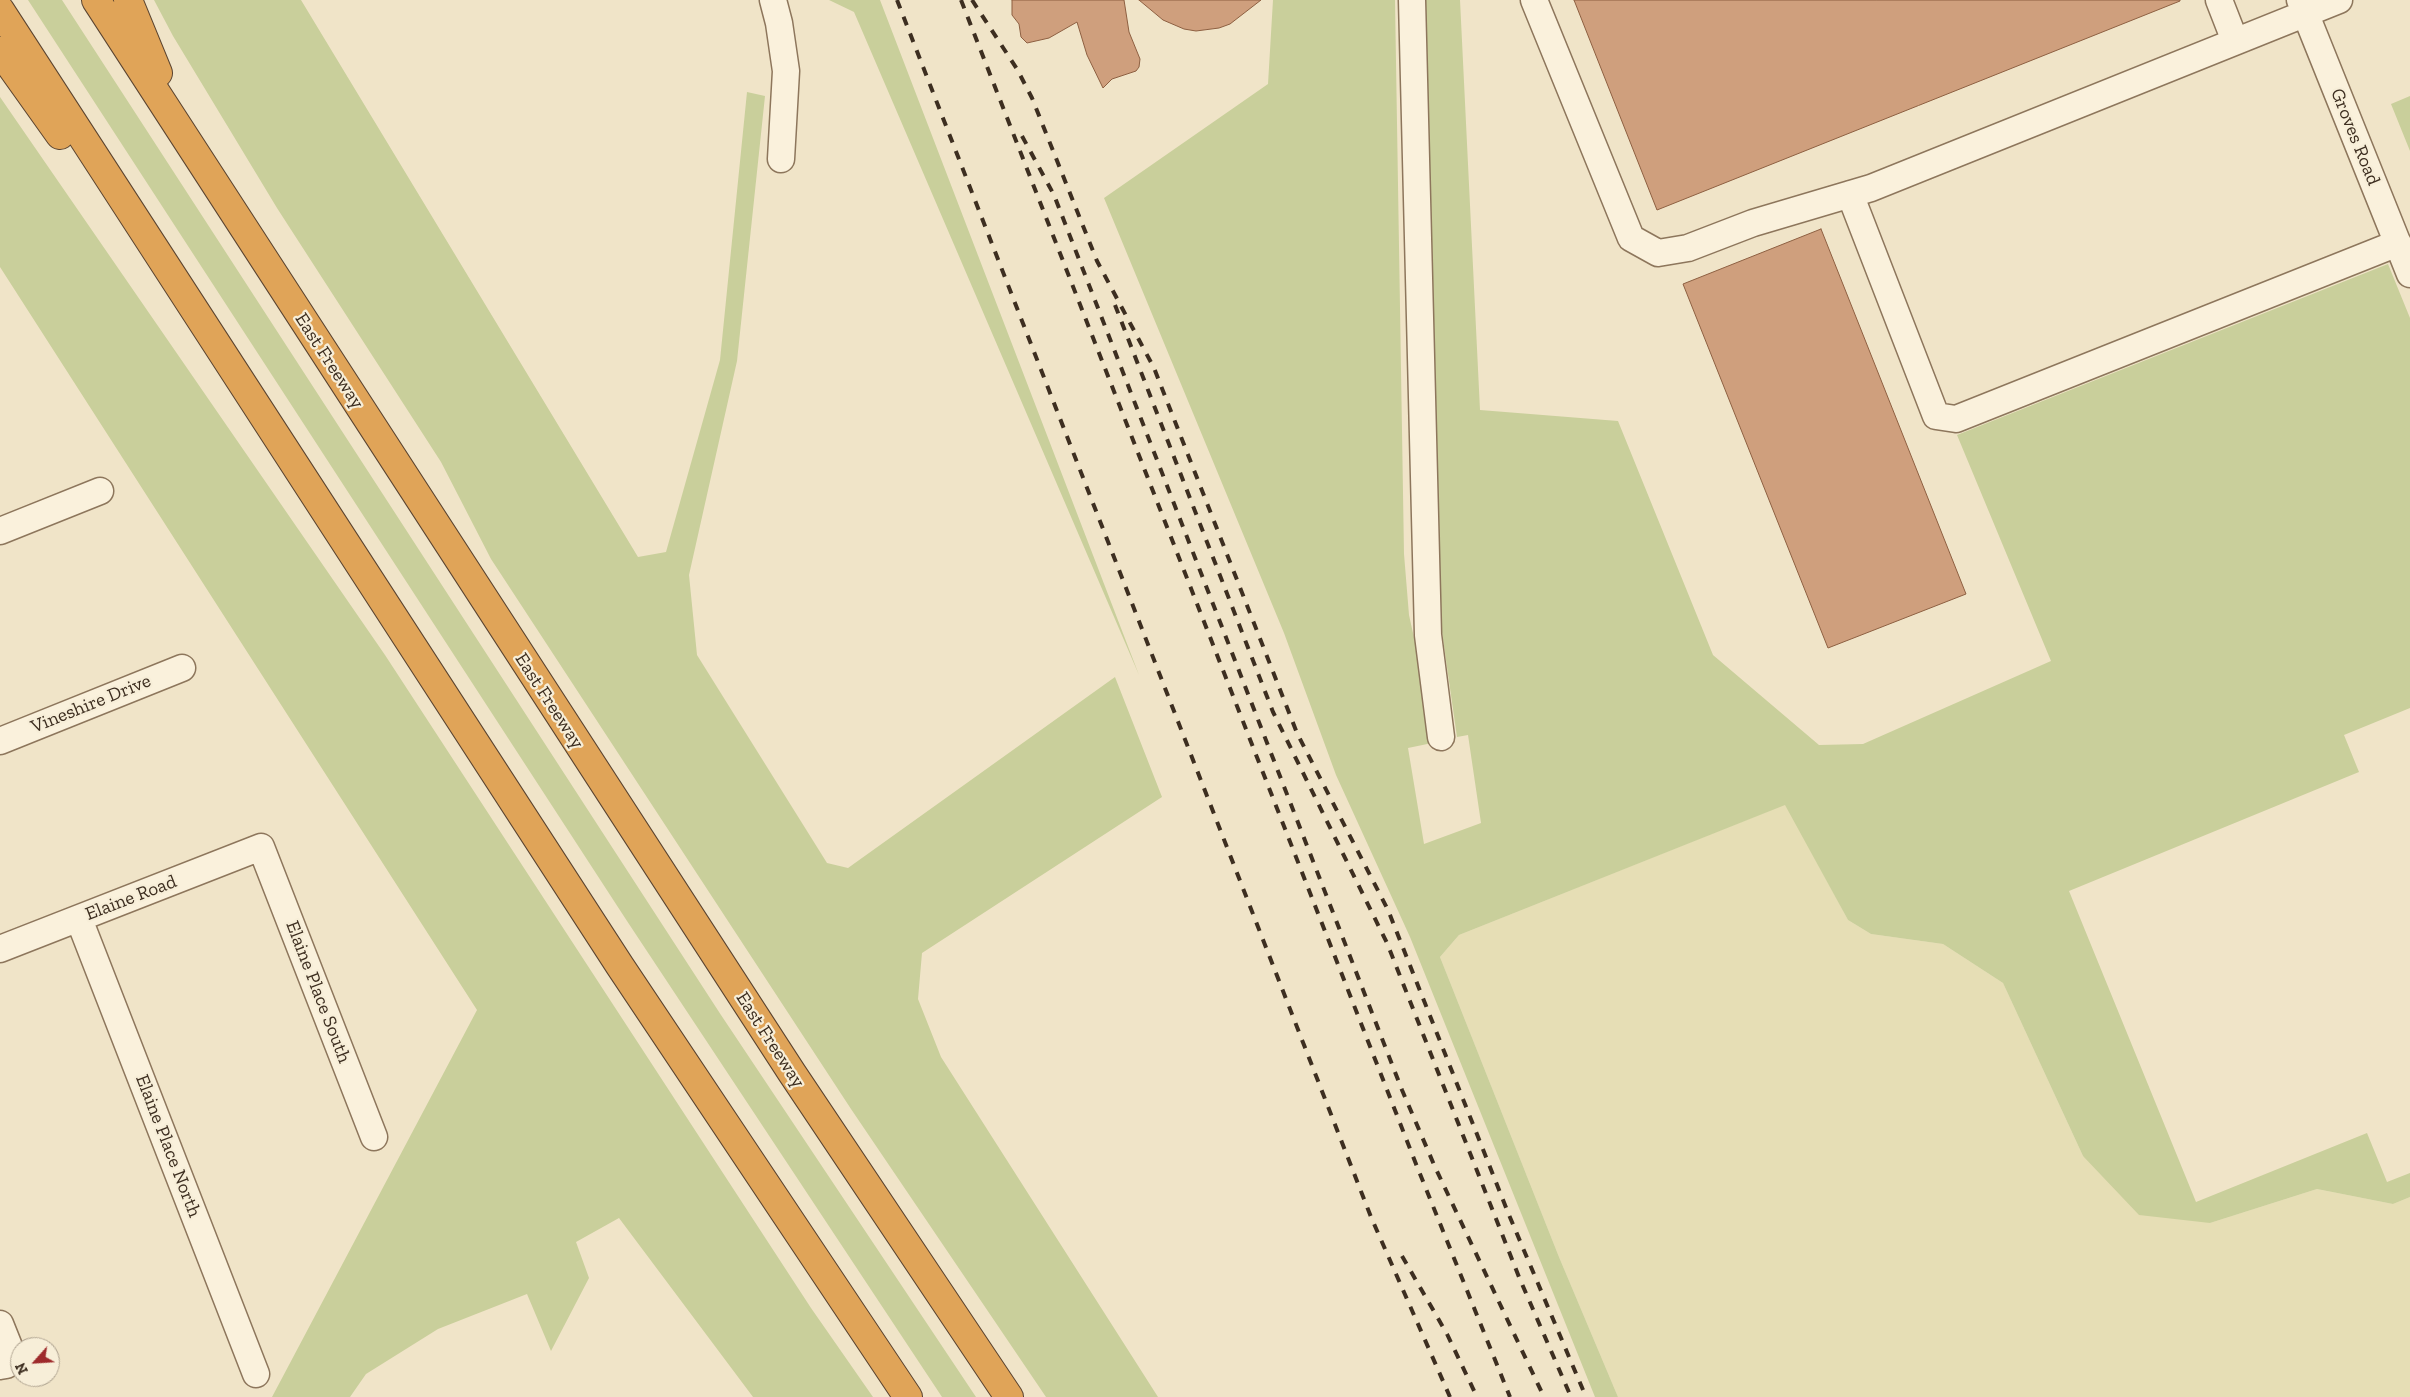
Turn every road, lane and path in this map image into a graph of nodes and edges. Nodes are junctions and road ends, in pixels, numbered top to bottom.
1 (96, 0) edge
2 (128, 0) edge
3 (773, 0) edge
4 (1412, 0) edge
5 (1534, 0) edge
6 (2219, 0) edge
7 (2339, 0) edge
8 (2302, 6) edge
9 (0, 10) edge
10 (2235, 41) junction
11 (0, 51) edge
12 (179, 125) junction
13 (781, 159) dead end
14 (1850, 194) junction
15 (2398, 243) junction
16 (2410, 274) edge
17 (296, 465) junction
18 (100, 491) dead end
19 (0, 531) edge
20 (182, 668) dead end
21 (1442, 737) dead end
22 (0, 741) edge
23 (261, 847) joint
24 (79, 918) junction
25 (0, 949) edge
26 (374, 1138) dead end
27 (0, 1324) edge
28 (0, 1366) edge
29 (256, 1374) dead end
30 (908, 1397) edge
31 (1009, 1397) edge

1 - 12 highway, East Freeway
2 - 12 highway
3 - 13 street
4 - 21 street
5 - 14 street
6 - 10 street
7 - 8 street
8 - 10 street
8 - 15 street, Groves Road
9 - 17 highway
10 - 14 street
11 - 17 highway
12 - 31 highway, East Freeway
14 - 15 street
15 - 16 street, Groves Road
17 - 30 highway
18 - 19 street
20 - 22 street, Vineshire Drive
23 - 24 street, Elaine Road
23 - 26 street, Elaine Place South
24 - 25 street, Elaine Road
24 - 29 street, Elaine Place North
27 - 28 street

